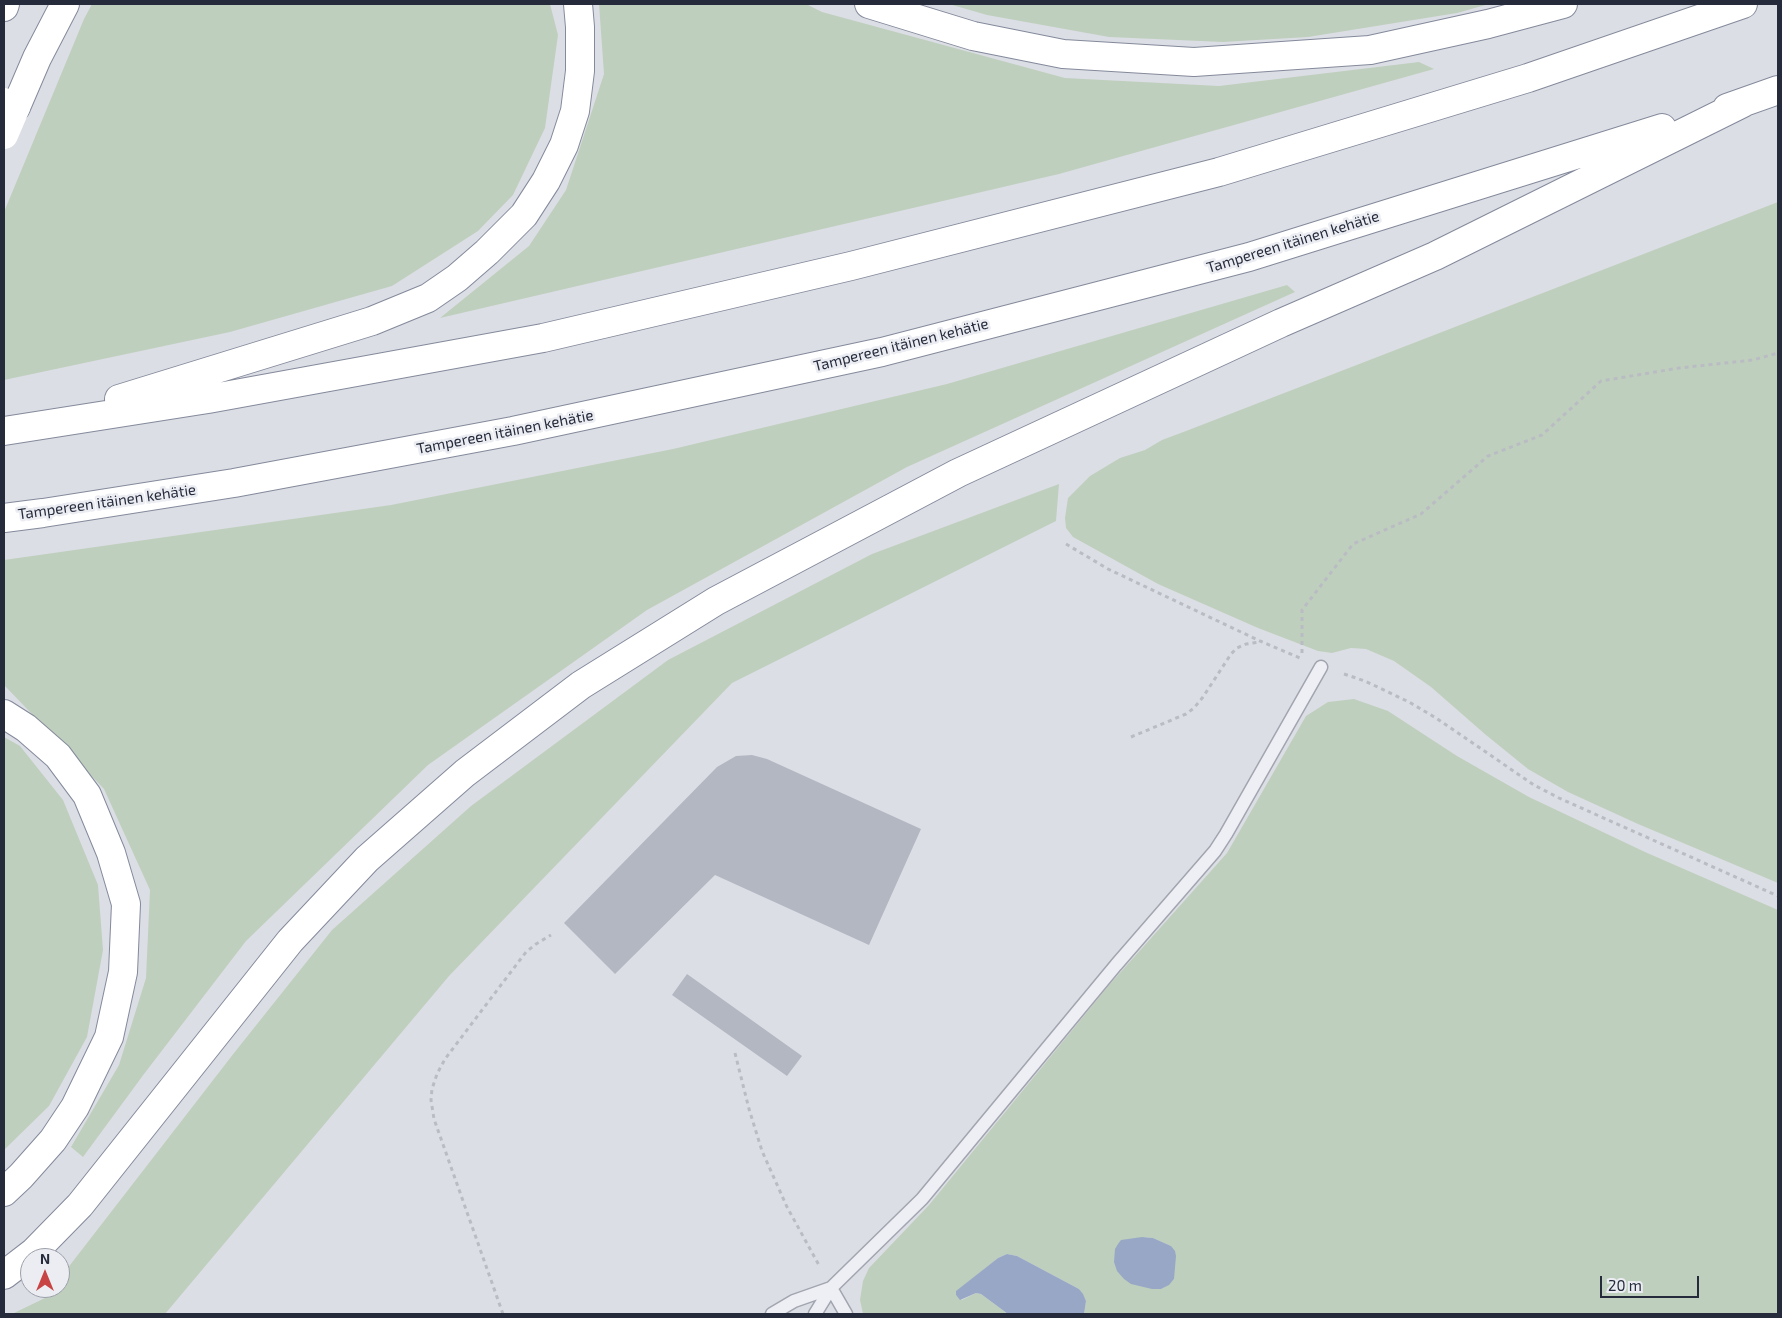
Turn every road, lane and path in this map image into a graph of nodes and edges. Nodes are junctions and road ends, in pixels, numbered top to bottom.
1 (65, 4) edge
2 (578, 4) edge
3 (869, 4) edge
4 (1563, 4) edge
5 (1743, 4) edge
6 (1778, 90) edge
7 (1743, 103) junction
8 (10, 105) edge
9 (4, 134) edge
10 (1778, 353) edge
11 (15, 429) edge
12 (4, 518) edge
13 (1066, 544) dead end
14 (1260, 642) junction
15 (1321, 667) joint
16 (4, 714) edge
17 (1131, 737) dead end
18 (1778, 896) edge
19 (551, 935) dead end
20 (735, 1053) dead end
21 (4, 1192) edge
22 (4, 1275) edge
23 (831, 1288) junction
24 (503, 1314) edge
25 (772, 1314) edge
26 (815, 1314) edge
27 (846, 1314) edge

1 - 8 main road
2 - 11 main road
3 - 4 main road
5 - 11 main road
6 - 7 main road, Tampereen itäinen kehätie
7 - 12 main road, Tampereen itäinen kehätie
7 - 22 main road
8 - 9 main road
10 - 14 path
13 - 14 path
14 - 17 path
15 - 18 path
15 - 23 lane
16 - 21 main road
19 - 24 path
20 - 23 path
23 - 25 lane
23 - 26 lane
23 - 27 lane

